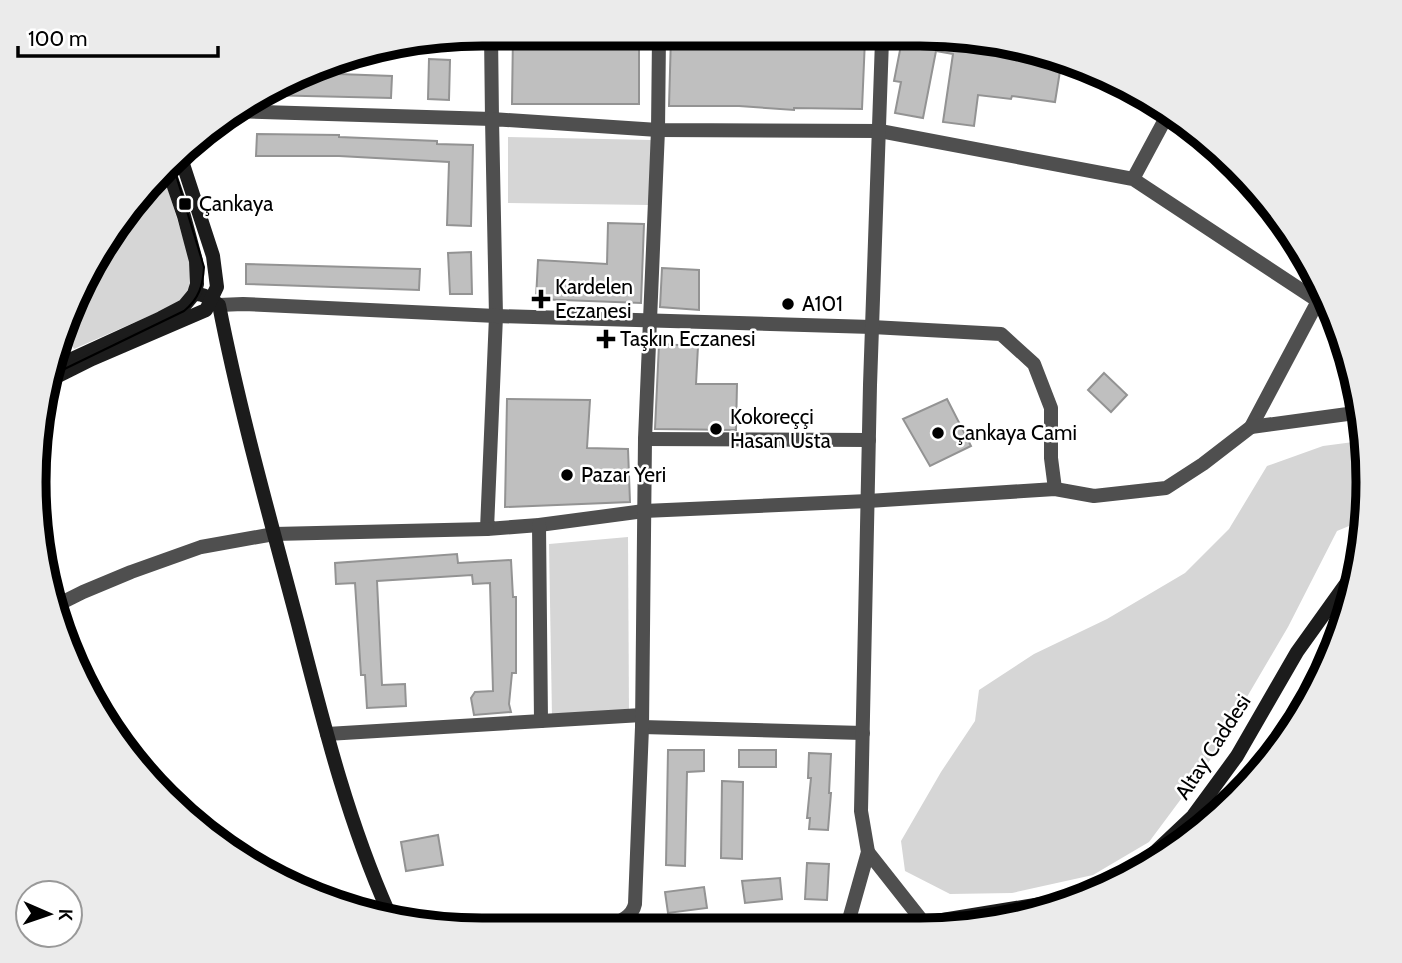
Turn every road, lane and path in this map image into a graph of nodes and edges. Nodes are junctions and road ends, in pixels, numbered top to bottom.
1 (491, 46) edge
2 (659, 46) edge
3 (882, 46) edge
4 (251, 112) edge
5 (492, 119) junction
6 (1165, 120) edge
7 (658, 130) junction
8 (880, 131) junction
9 (183, 164) edge
10 (170, 176) edge
11 (1133, 179) junction
12 (1313, 292) edge
13 (194, 294) junction
14 (1317, 301) edge
15 (215, 302) junction
16 (496, 316) junction
17 (651, 319) junction
18 (872, 327) junction
19 (65, 360) joint
20 (62, 362) edge
21 (58, 376) edge
22 (1351, 414) edge
23 (1251, 427) junction
24 (645, 439) junction
25 (869, 440) junction
26 (1055, 489) junction
27 (868, 501) junction
28 (644, 512) junction
29 (539, 525) junction
30 (487, 529) junction
31 (274, 534) junction
32 (1344, 587) edge
33 (63, 602) edge
34 (541, 721) junction
35 (642, 721) junction
36 (863, 733) junction
37 (327, 734) junction
38 (1164, 843) edge
39 (868, 852) junction
40 (386, 907) edge
41 (626, 918) edge
42 (849, 918) edge
43 (920, 918) edge

1 - 5 street
2 - 7 street
3 - 8 street
4 - 5 street
5 - 7 street
5 - 16 street
6 - 11 street
7 - 8 street
7 - 17 street
8 - 11 street
8 - 18 street
9 - 15 main road
10 - 13 main road
11 - 12 street
13 - 15 main road
13 - 19 main road
14 - 23 street
15 - 16 street
15 - 21 main road
15 - 31 main road
16 - 17 street
16 - 30 street
17 - 18 street
17 - 24 street
18 - 25 street
18 - 26 street
19 - 20 main road
22 - 23 street
23 - 26 street
24 - 25 street
24 - 28 street
25 - 27 street
26 - 27 street
27 - 28 street
27 - 36 street
28 - 29 street
28 - 35 street
29 - 30 street
29 - 34 street
30 - 31 street
31 - 33 street
31 - 37 main road
32 - 38 main road, Altay Caddesi
34 - 35 street
34 - 37 street
35 - 36 street
35 - 41 street
36 - 39 street
37 - 40 main road
39 - 42 street
39 - 43 street

